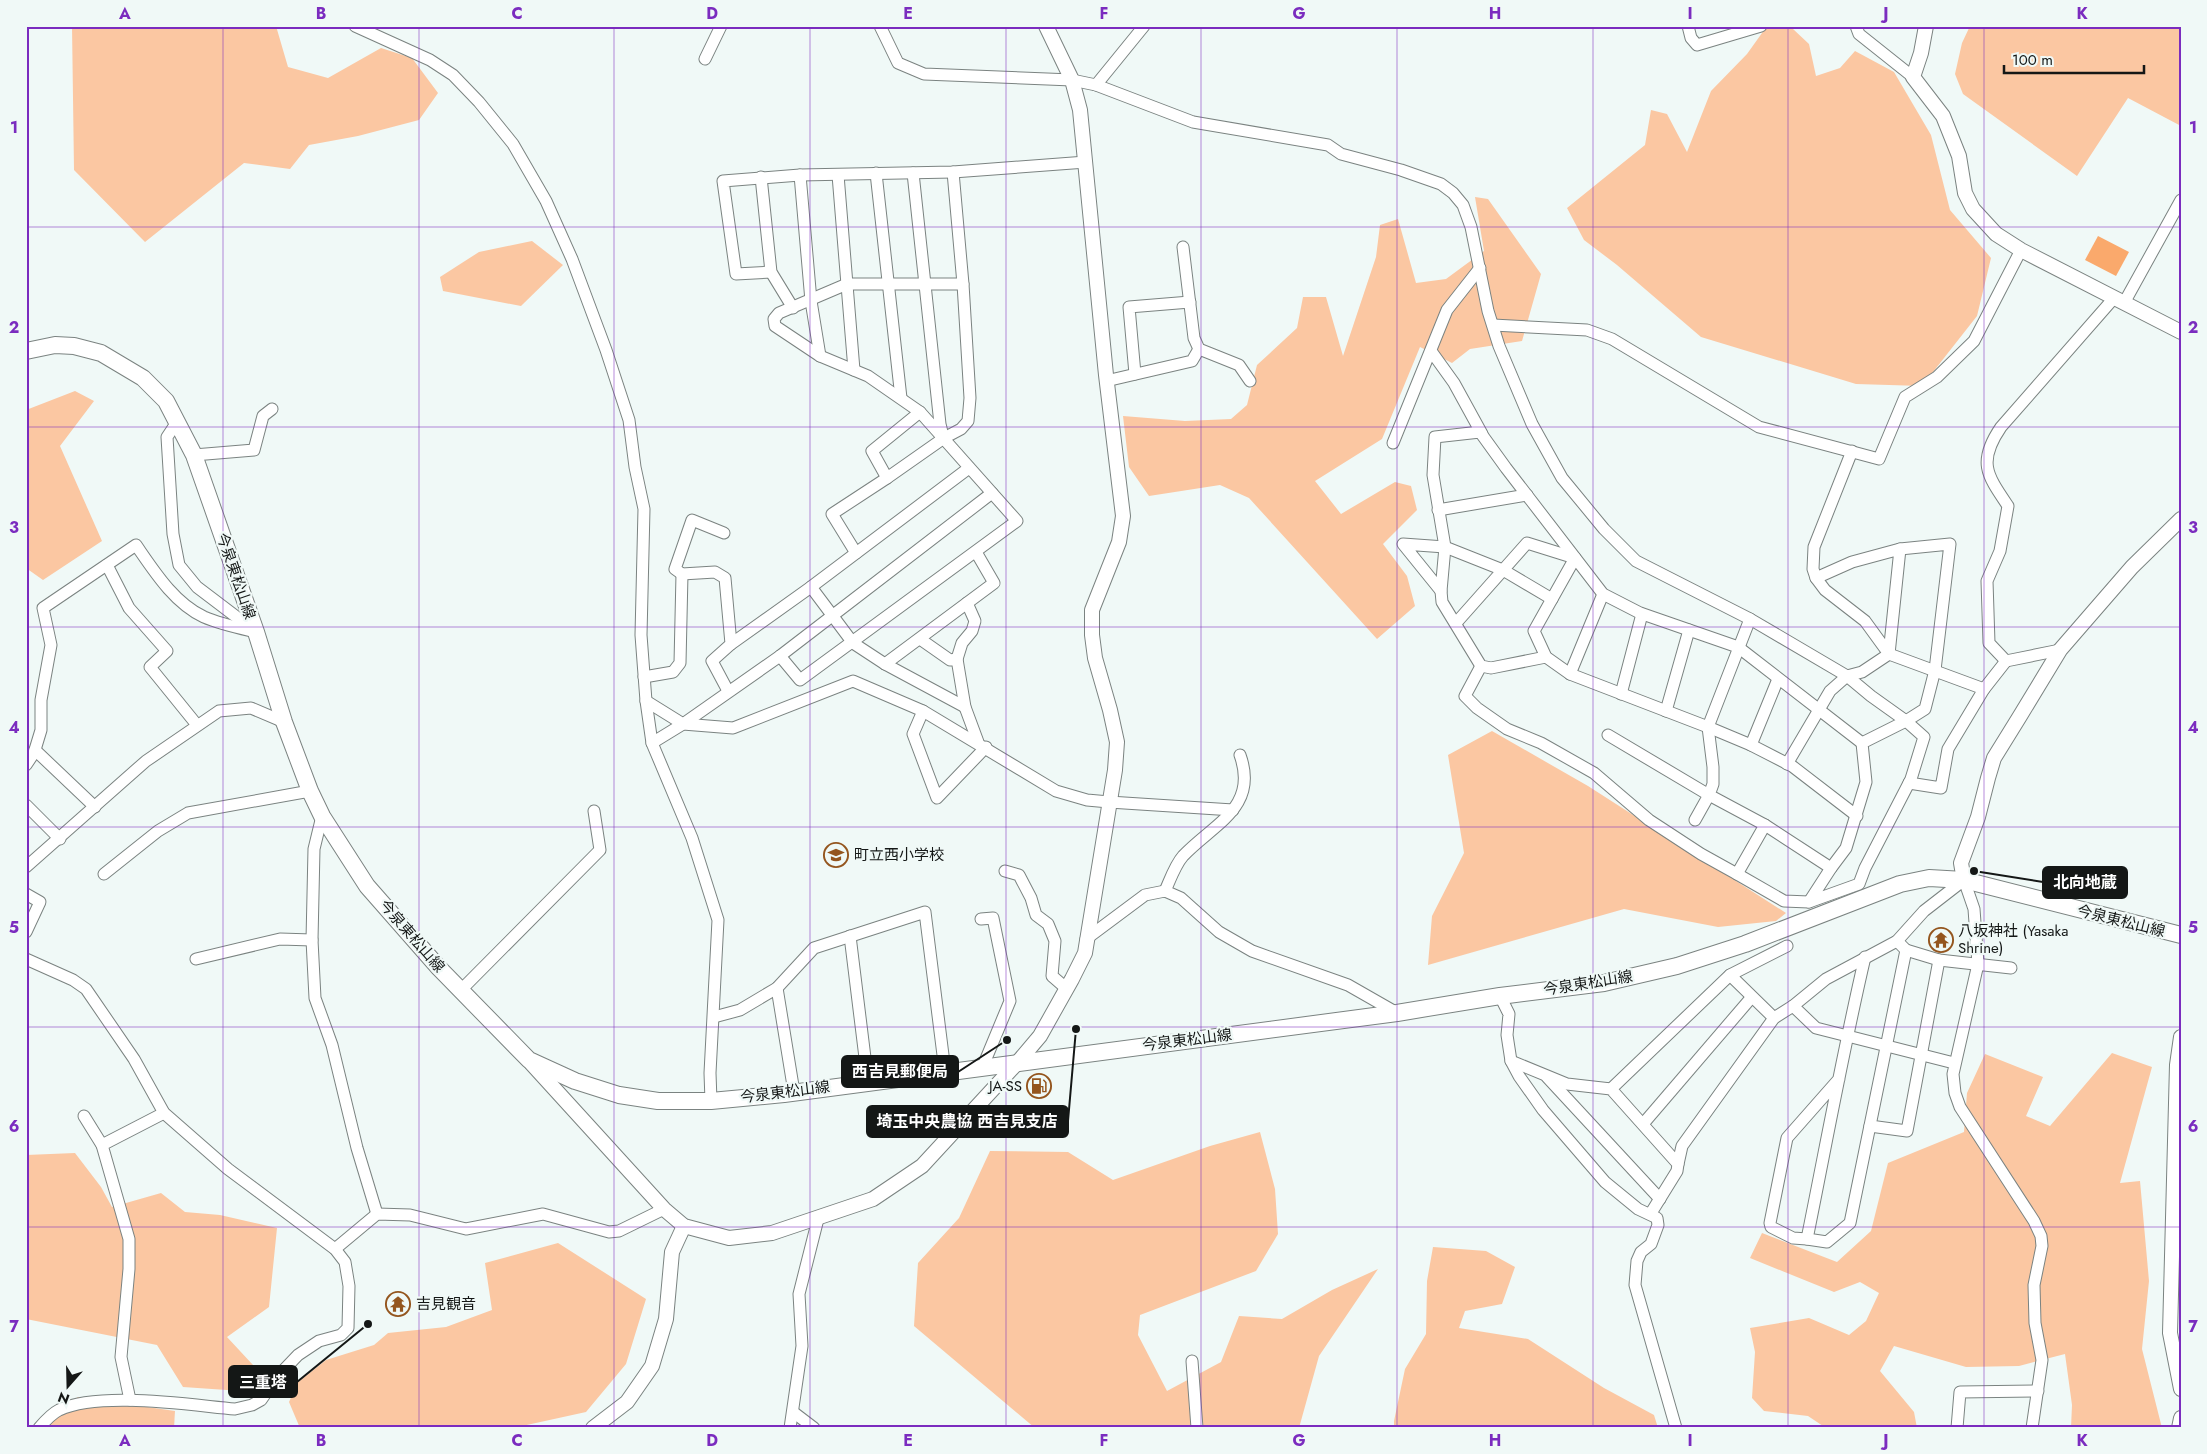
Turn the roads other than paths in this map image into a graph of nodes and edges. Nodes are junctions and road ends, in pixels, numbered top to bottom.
1 (355, 26) edge
2 (721, 26) edge
3 (880, 26) edge
4 (1046, 26) edge
5 (1144, 26) edge
6 (1688, 26) edge
7 (1761, 26) edge
8 (1856, 26) edge
9 (1923, 28) edge
10 (705, 60) dead end
11 (1913, 77) junction
12 (1072, 80) junction
13 (1096, 85) junction
14 (1086, 162) junction
15 (913, 172) junction
16 (953, 172) junction
17 (876, 173) junction
18 (800, 175) junction
19 (838, 175) junction
20 (761, 177) junction
21 (2181, 200) edge
22 (1183, 247) dead end
23 (2021, 250) junction
24 (1480, 268) junction
25 (771, 272) junction
26 (888, 283) junction
27 (847, 284) junction
28 (925, 284) junction
29 (963, 284) junction
30 (2119, 300) junction
31 (811, 301) junction
32 (1190, 302) junction
33 (793, 308) junction
34 (1493, 326) junction
35 (2181, 332) edge
36 (1199, 349) junction
37 (1431, 350) junction
38 (26, 351) edge
39 (820, 356) junction
40 (854, 370) junction
41 (1135, 374) junction
42 (1106, 381) junction
43 (1250, 381) dead end
44 (901, 398) junction
45 (272, 409) dead end
46 (920, 412) junction
47 (177, 422) junction
48 (1482, 434) junction
49 (944, 438) junction
50 (1394, 443) dead end
51 (1852, 451) junction
52 (194, 455) junction
53 (969, 468) junction
54 (888, 478) junction
55 (992, 493) junction
56 (1528, 495) junction
57 (1438, 510) junction
58 (2181, 519) edge
59 (724, 533) dead end
60 (1445, 547) junction
61 (1900, 549) junction
62 (976, 552) junction
63 (856, 553) junction
64 (1575, 558) junction
65 (107, 564) junction
66 (1503, 570) junction
67 (682, 574) junction
68 (1816, 578) junction
69 (811, 587) junction
70 (1441, 591) junction
71 (1603, 594) junction
72 (1552, 599) junction
73 (967, 603) junction
74 (832, 614) junction
75 (1642, 614) junction
76 (1750, 619) junction
77 (1456, 623) junction
78 (1689, 630) junction
79 (256, 632) junction
80 (920, 639) junction
81 (853, 643) junction
82 (730, 644) junction
83 (1738, 647) junction
84 (2060, 650) junction
85 (1890, 654) junction
86 (780, 656) junction
87 (1546, 657) junction
88 (957, 659) junction
89 (2006, 661) junction
90 (885, 664) junction
91 (1481, 666) junction
92 (1935, 670) junction
93 (1570, 674) junction
94 (1847, 676) junction
95 (644, 677) junction
96 (1778, 679) junction
97 (1984, 689) junction
98 (728, 691) junction
99 (1621, 694) junction
100 (646, 701) junction
101 (965, 707) junction
102 (923, 711) junction
103 (1819, 711) junction
104 (1666, 712) junction
105 (1906, 721) junction
106 (284, 722) junction
107 (683, 724) junction
108 (197, 725) junction
109 (1708, 727) junction
110 (1608, 735) dead end
111 (652, 743) junction
112 (1862, 743) junction
113 (982, 745) junction
114 (1751, 746) junction
115 (35, 750) junction
116 (1240, 755) dead end
117 (1787, 764) junction
118 (26, 765) edge
119 (1909, 783) junction
120 (310, 791) junction
121 (1709, 795) junction
122 (1109, 802) junction
123 (26, 805) edge
124 (95, 807) junction
125 (1233, 810) junction
126 (594, 811) dead end
127 (322, 816) junction
128 (1857, 816) junction
129 (1695, 820) dead end
130 (1765, 825) junction
131 (60, 839) junction
132 (26, 867) edge
133 (1830, 868) junction
134 (1005, 871) dead end
135 (104, 874) dead end
136 (1737, 874) junction
137 (1964, 880) junction
138 (1860, 884) junction
139 (1165, 891) junction
140 (26, 894) edge
141 (1872, 895) junction
142 (1809, 902) junction
143 (981, 918) dead end
144 (26, 932) edge
145 (2181, 935) edge
146 (850, 936) junction
147 (1086, 939) junction
148 (312, 940) junction
149 (1897, 941) junction
150 (1787, 946) dead end
151 (1906, 950) junction
152 (1865, 957) junction
153 (26, 958) edge
154 (196, 959) dead end
155 (1939, 960) junction
156 (1978, 964) junction
157 (2011, 968) dead end
158 (1730, 975) junction
159 (777, 988) junction
160 (1067, 989) junction
161 (461, 990) junction
162 (1500, 996) junction
163 (1751, 998) junction
164 (1793, 1006) junction
165 (1397, 1012) junction
166 (714, 1017) junction
167 (1774, 1018) junction
168 (1846, 1036) junction
169 (2181, 1037) edge
170 (1887, 1044) junction
171 (1922, 1054) junction
172 (529, 1060) junction
173 (1511, 1061) junction
174 (1018, 1062) junction
175 (1954, 1063) junction
176 (982, 1066) junction
177 (945, 1071) junction
178 (1545, 1075) junction
179 (1839, 1079) junction
180 (868, 1082) junction
181 (1612, 1089) junction
182 (794, 1092) junction
183 (710, 1101) junction
184 (164, 1113) junction
185 (84, 1116) dead end
186 (1643, 1124) junction
187 (1870, 1126) junction
188 (102, 1145) junction
189 (1678, 1164) junction
190 (1660, 1199) junction
191 (664, 1209) junction
192 (1651, 1213) junction
193 (377, 1214) junction
194 (818, 1219) junction
195 (684, 1226) junction
196 (1807, 1239) junction
197 (335, 1249) junction
198 (1192, 1361) dead end
199 (2181, 1389) edge
200 (2038, 1391) junction
201 (130, 1400) junction
202 (793, 1412) junction
203 (2181, 1418) edge
204 (39, 1428) edge
205 (593, 1428) edge
206 (790, 1428) edge
207 (814, 1428) edge
208 (1197, 1428) edge
209 (1676, 1428) edge
210 (1957, 1428) edge
211 (2032, 1428) edge
212 (2179, 1428) edge

1 - 95 street
2 - 10 street
3 - 12 street
4 - 12 street
5 - 13 street
6 - 7 street
8 - 11 street
9 - 11 street
11 - 23 street
12 - 13 street
12 - 14 street
13 - 24 street
14 - 16 street
14 - 42 street
15 - 16 street
15 - 17 street
15 - 28 street
16 - 29 street
17 - 19 street
17 - 26 street
18 - 19 street
18 - 20 street
18 - 31 street
19 - 27 street
20 - 25 street
20 - 25 street
21 - 30 street
22 - 32 street
23 - 30 street
23 - 51 street
24 - 34 street
24 - 37 street
25 - 33 street
26 - 27 street
26 - 28 street
26 - 44 street
27 - 31 street
27 - 40 street
28 - 29 street
28 - 49 street
29 - 49 street
30 - 35 street
30 - 89 street
31 - 33 street
31 - 39 street
32 - 36 street
32 - 41 street
33 - 39 street
34 - 51 street
34 - 76 street
36 - 41 street
36 - 43 street
37 - 48 street
37 - 50 street
38 - 47 main road, 今泉東松山線
39 - 40 street
40 - 44 street
41 - 42 street
42 - 122 street
44 - 46 street
45 - 52 street
46 - 49 street
46 - 54 street
47 - 52 main road, 今泉東松山線
47 - 79 street
48 - 56 street
48 - 57 street
49 - 53 street
49 - 54 street
51 - 68 street
52 - 79 main road, 今泉東松山線
53 - 55 street
53 - 63 street
54 - 63 street
55 - 62 street
55 - 74 street
56 - 57 street
56 - 64 street
57 - 60 street
58 - 84 street
59 - 67 street
60 - 66 street
60 - 70 street
60 - 70 street
61 - 68 street
61 - 85 street
61 - 92 street
62 - 73 street
62 - 81 street
63 - 69 street
64 - 66 street
64 - 71 street
64 - 72 street
65 - 79 street
65 - 108 street
65 - 115 street
66 - 72 street
66 - 77 street
67 - 82 street
67 - 95 street
68 - 85 street
69 - 74 street
69 - 82 street
70 - 77 street
71 - 75 street
71 - 93 street
72 - 87 street
73 - 80 street
73 - 88 street
74 - 81 street
74 - 86 street
75 - 78 street
75 - 99 street
76 - 83 street
76 - 94 street
77 - 91 street
78 - 83 street
78 - 104 street
79 - 106 main road, 今泉東松山線
80 - 88 street
80 - 90 street
81 - 86 street
81 - 90 street
82 - 98 street
83 - 96 street
83 - 109 street
84 - 89 street
84 - 137 street
85 - 92 street
85 - 94 street
86 - 98 street
87 - 91 street
87 - 93 street
88 - 101 street
89 - 97 street
90 - 101 street
91 - 136 street
92 - 97 street
92 - 105 street
93 - 99 street
94 - 103 street
94 - 105 street
95 - 100 street
96 - 103 street
96 - 114 street
97 - 119 street
98 - 107 street
99 - 104 street
100 - 107 street
100 - 111 street
101 - 113 street
102 - 107 street
102 - 113 street
102 - 113 street
103 - 112 street
103 - 117 street
104 - 109 street
105 - 112 street
105 - 119 street
106 - 108 street
106 - 120 main road, 今泉東松山線
107 - 111 street
108 - 124 street
109 - 114 street
109 - 121 street
110 - 121 street
111 - 166 street
112 - 128 street
113 - 122 street
114 - 117 street
115 - 118 street
115 - 124 street
116 - 125 street
117 - 128 street
119 - 138 street
120 - 127 main road, 今泉東松山線
120 - 135 street
121 - 129 street
121 - 130 street
122 - 125 street
122 - 147 street
123 - 131 street
124 - 131 street
125 - 139 street
126 - 161 street
127 - 148 street
127 - 161 main road, 今泉東松山線
128 - 133 street
130 - 133 street
130 - 136 street
131 - 132 street
133 - 142 street
134 - 160 street
136 - 142 street
137 - 141 main road, 今泉東松山線
137 - 145 main road, 今泉東松山線
137 - 149 street
137 - 156 street
138 - 141 street
138 - 142 street
139 - 147 street
139 - 165 street
140 - 144 street
141 - 162 main road, 今泉東松山線
143 - 176 street
146 - 159 street
146 - 177 street
146 - 180 street
147 - 160 street
148 - 154 street
148 - 193 street
149 - 151 street
149 - 152 street
150 - 158 street
151 - 155 street
151 - 170 street
152 - 164 street
152 - 168 street
153 - 184 street
155 - 156 street
155 - 171 street
156 - 157 street
156 - 175 street
158 - 163 street
158 - 181 street
159 - 166 street
159 - 182 street
160 - 174 street
161 - 172 main road, 今泉東松山線
162 - 165 main road, 今泉東松山線
162 - 173 street
163 - 167 street
163 - 186 street
164 - 167 street
164 - 168 street
165 - 174 main road, 今泉東松山線
166 - 183 street
167 - 189 street
168 - 170 street
168 - 179 street
169 - 199 street
170 - 171 street
170 - 187 street
171 - 175 street
171 - 187 street
172 - 183 main road, 今泉東松山線
172 - 191 street
173 - 178 street
173 - 192 street
174 - 176 main road, 今泉東松山線
174 - 194 street
175 - 200 street
176 - 177 main road, 今泉東松山線
177 - 180 main road, 今泉東松山線
178 - 181 street
178 - 190 street
179 - 196 street
179 - 196 street
180 - 182 main road, 今泉東松山線
181 - 186 street
182 - 183 main road, 今泉東松山線
184 - 188 street
184 - 197 street
185 - 188 street
186 - 189 street
187 - 196 street
188 - 201 street
189 - 190 street
190 - 192 street
191 - 193 street
191 - 195 street
192 - 209 street
193 - 197 street
194 - 195 street
194 - 202 street
195 - 205 street
197 - 201 street
198 - 208 street
200 - 210 street
200 - 211 street
201 - 204 street
202 - 206 street
202 - 207 street
203 - 212 street

